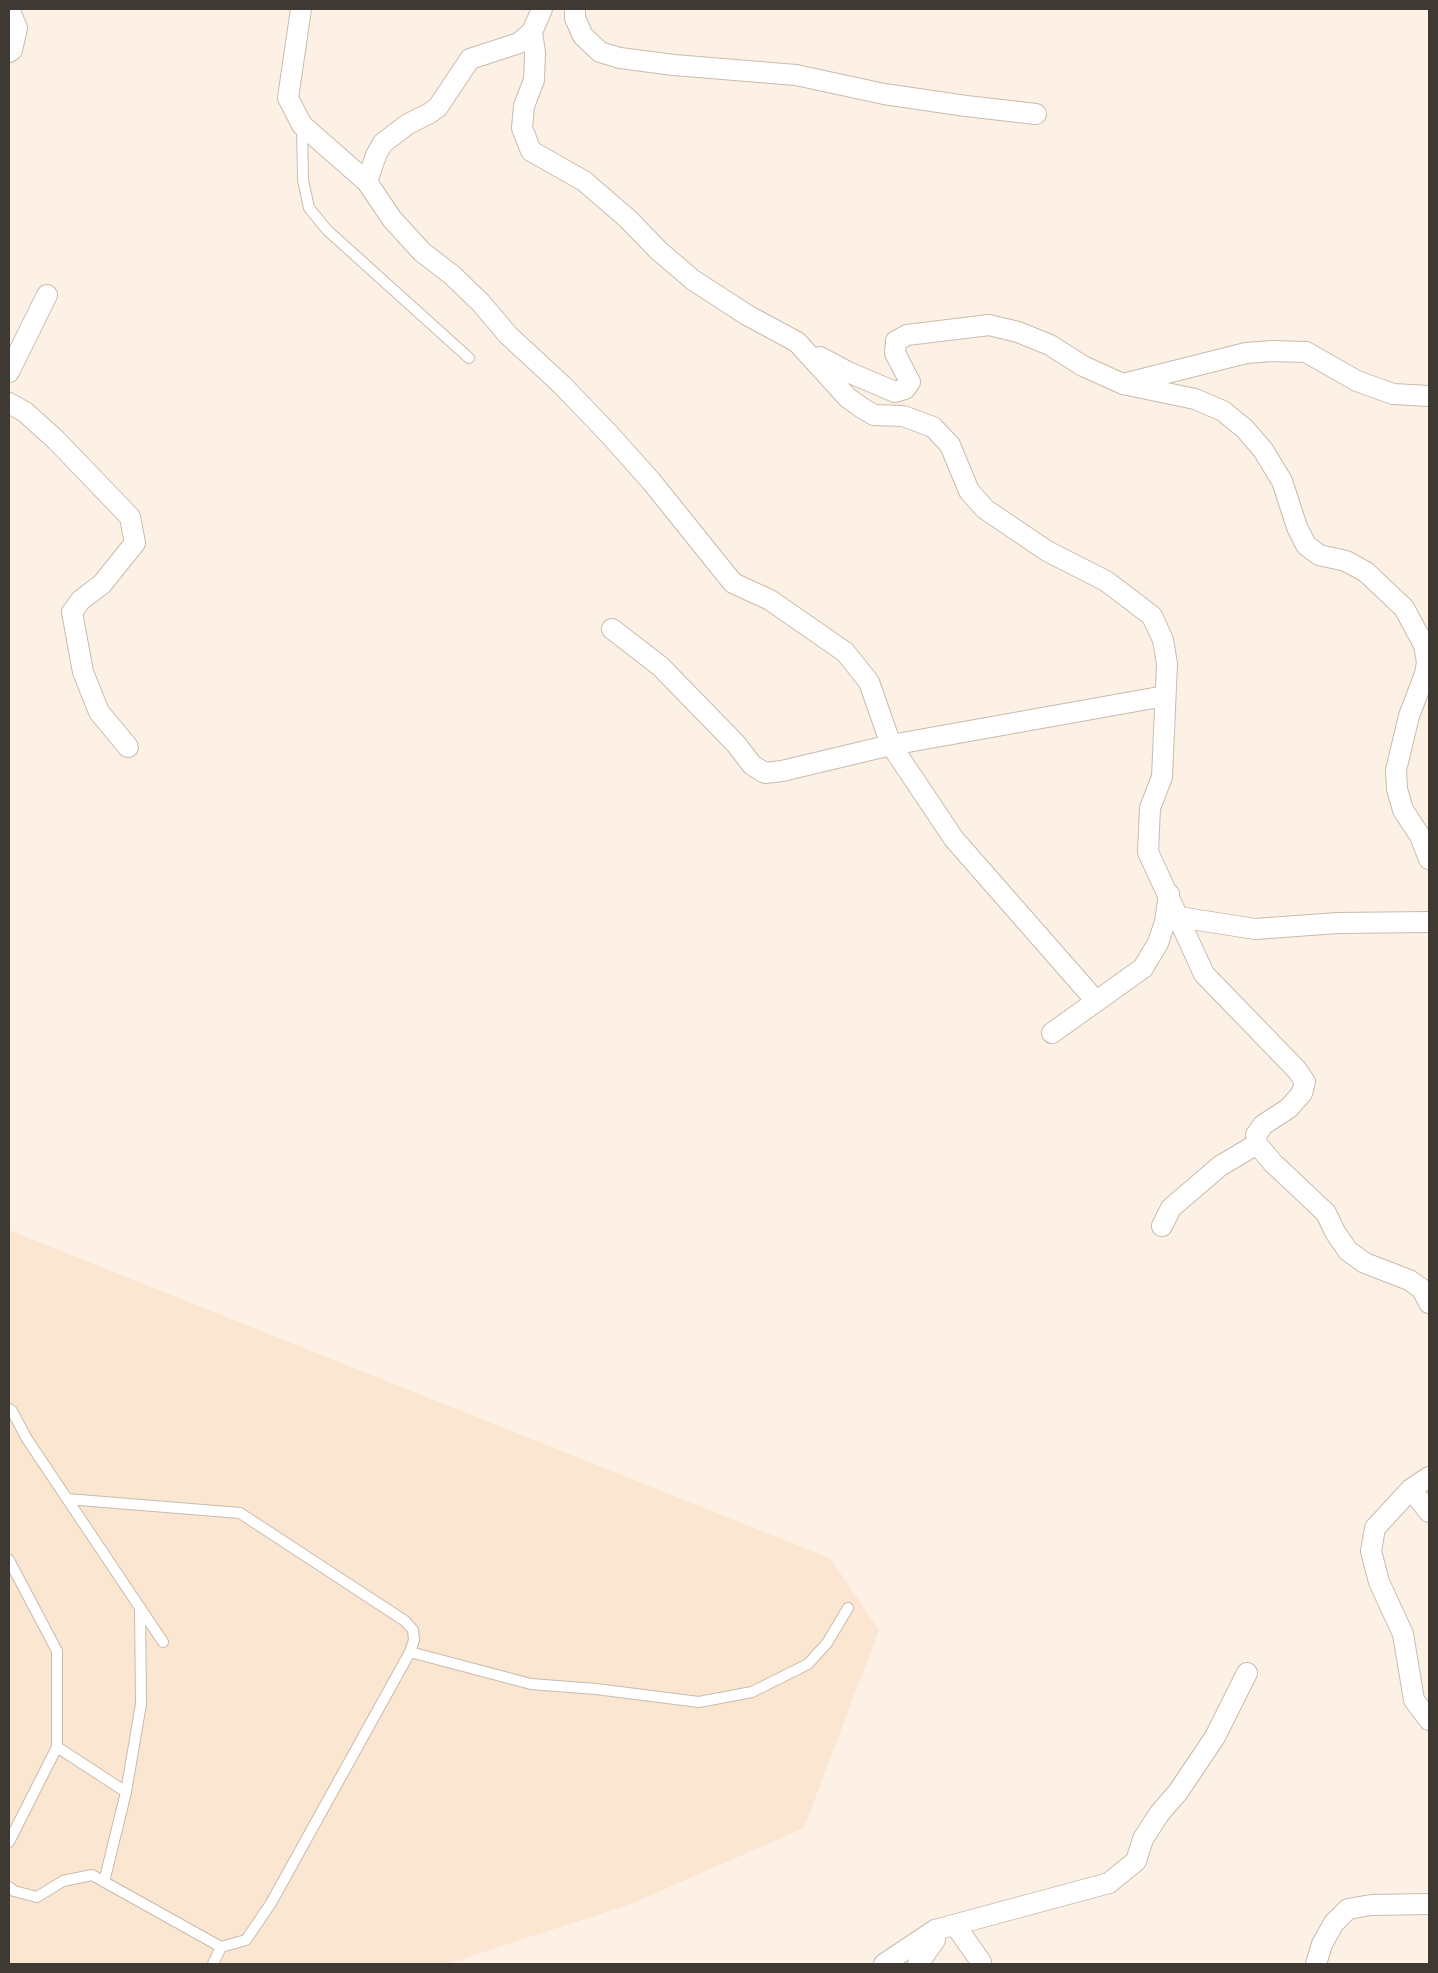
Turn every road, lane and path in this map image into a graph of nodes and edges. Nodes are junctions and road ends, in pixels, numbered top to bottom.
1 (9, 9) edge
2 (301, 9) edge
3 (542, 9) edge
4 (574, 9) edge
5 (532, 32) junction
6 (9, 52) edge
7 (1036, 114) dead end
8 (302, 125) junction
9 (367, 182) junction
10 (47, 294) dead end
11 (797, 342) junction
12 (469, 358) dead end
13 (9, 372) edge
14 (1123, 384) junction
15 (1429, 396) edge
16 (9, 404) edge
17 (612, 628) dead end
18 (1165, 696) junction
19 (891, 745) junction
20 (128, 746) dead end
21 (1429, 859) edge
22 (1169, 894) junction
23 (1179, 917) junction
24 (1429, 922) edge
25 (1096, 1001) junction
26 (1052, 1033) dead end
27 (1257, 1144) junction
28 (1162, 1226) dead end
29 (1429, 1303) edge
30 (9, 1409) edge
31 (1429, 1477) edge
32 (1411, 1489) junction
33 (67, 1499) junction
34 (1429, 1512) edge
35 (9, 1560) edge
36 (140, 1607) junction
37 (848, 1608) dead end
38 (163, 1642) dead end
39 (410, 1652) junction
40 (1247, 1673) dead end
41 (1429, 1720) edge
42 (57, 1747) junction
43 (126, 1792) junction
44 (9, 1842) edge
45 (104, 1882) junction
46 (9, 1888) edge
47 (1429, 1904) edge
48 (955, 1925) junction
49 (935, 1930) junction
50 (221, 1947) junction
51 (213, 1964) edge
52 (884, 1964) edge
53 (918, 1964) edge
54 (981, 1964) edge
55 (1316, 1964) edge

1 - 6 street
2 - 8 street
3 - 5 street
4 - 7 street
5 - 9 street
5 - 11 street
8 - 9 street
8 - 12 lane
9 - 19 street
10 - 13 street
11 - 14 street
11 - 18 street
14 - 15 street
14 - 21 street
16 - 20 street
17 - 19 street
18 - 19 street
18 - 22 street
19 - 25 street
22 - 23 street
22 - 25 street
23 - 24 street
23 - 27 street
25 - 26 street
27 - 28 street
27 - 29 street
30 - 33 lane
31 - 32 street
32 - 34 street
32 - 41 street
33 - 36 lane
33 - 39 lane
35 - 42 lane
36 - 38 lane
36 - 43 lane
37 - 39 lane
39 - 50 lane
40 - 48 street
42 - 43 lane
42 - 44 lane
43 - 45 lane
45 - 46 lane
45 - 50 lane
47 - 55 street
48 - 49 street
48 - 54 street
49 - 52 street
49 - 53 street
50 - 51 lane

